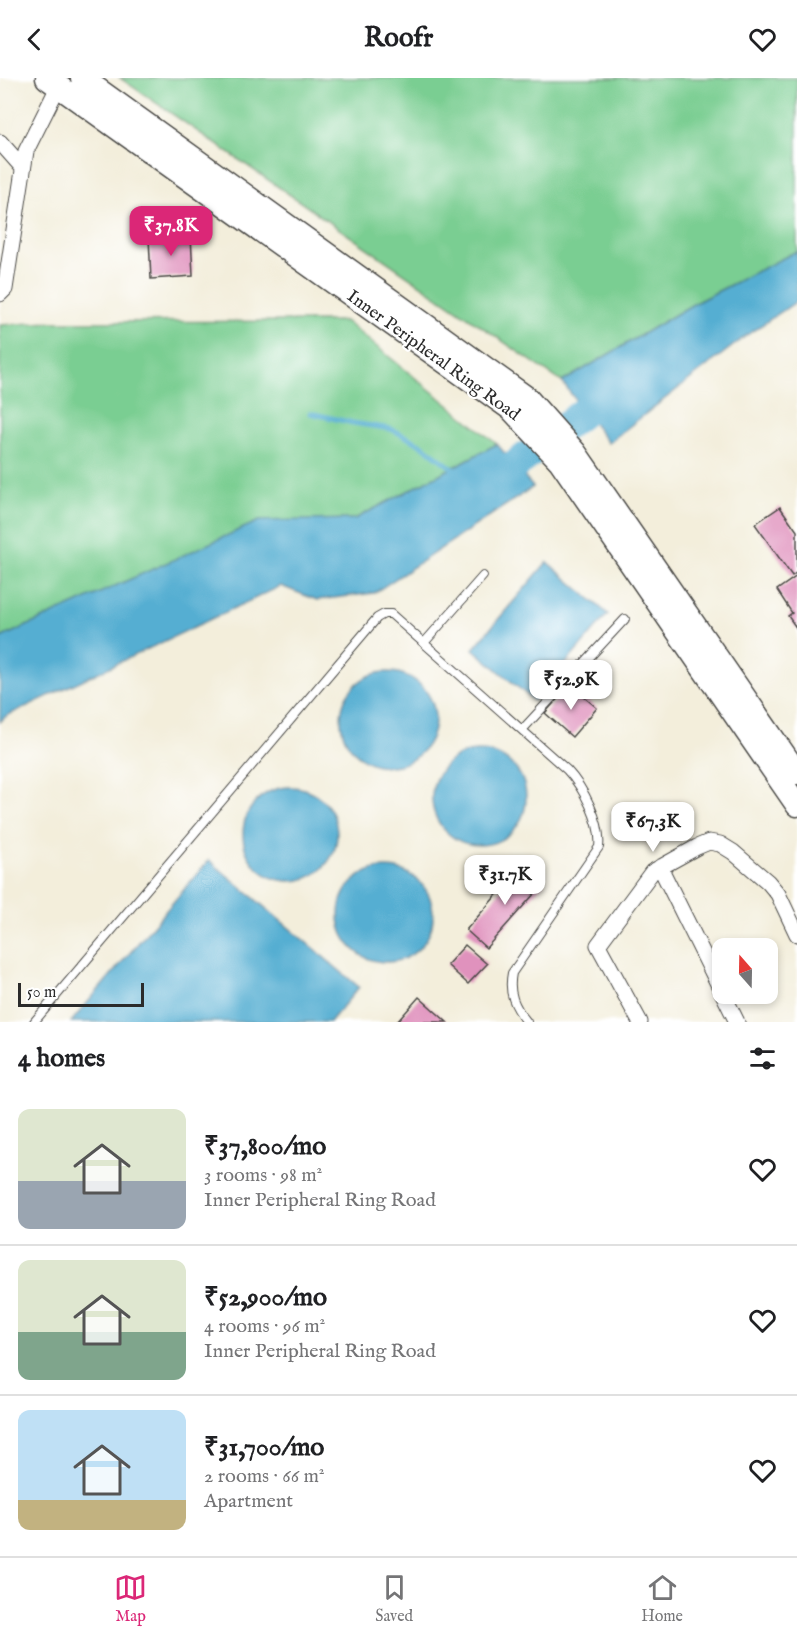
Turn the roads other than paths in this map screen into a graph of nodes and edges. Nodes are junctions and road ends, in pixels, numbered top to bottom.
1 (82, 78) edge
2 (52, 83) edge
3 (0, 142) edge
4 (23, 168) junction
5 (0, 294) edge
6 (519, 403) junction
7 (568, 456) junction
8 (483, 576) dead end
9 (625, 619) dead end
10 (424, 643) junction
11 (522, 730) junction
12 (797, 773) edge
13 (797, 805) edge
14 (660, 867) junction
15 (797, 934) edge
16 (524, 1021) edge
17 (34, 1022) edge
18 (640, 1022) edge
19 (736, 1022) edge

1 - 6 main road, Inner Peripheral Ring Road
2 - 4 street
2 - 6 main road, Inner Peripheral Ring Road
3 - 4 street
4 - 5 street
6 - 7 main road, Inner Peripheral Ring Road
7 - 12 main road, Inner Peripheral Ring Road
7 - 13 main road, Inner Peripheral Ring Road
8 - 10 lane
9 - 11 lane
10 - 11 lane
10 - 17 lane
11 - 16 lane
14 - 15 street
14 - 18 street
14 - 19 street

